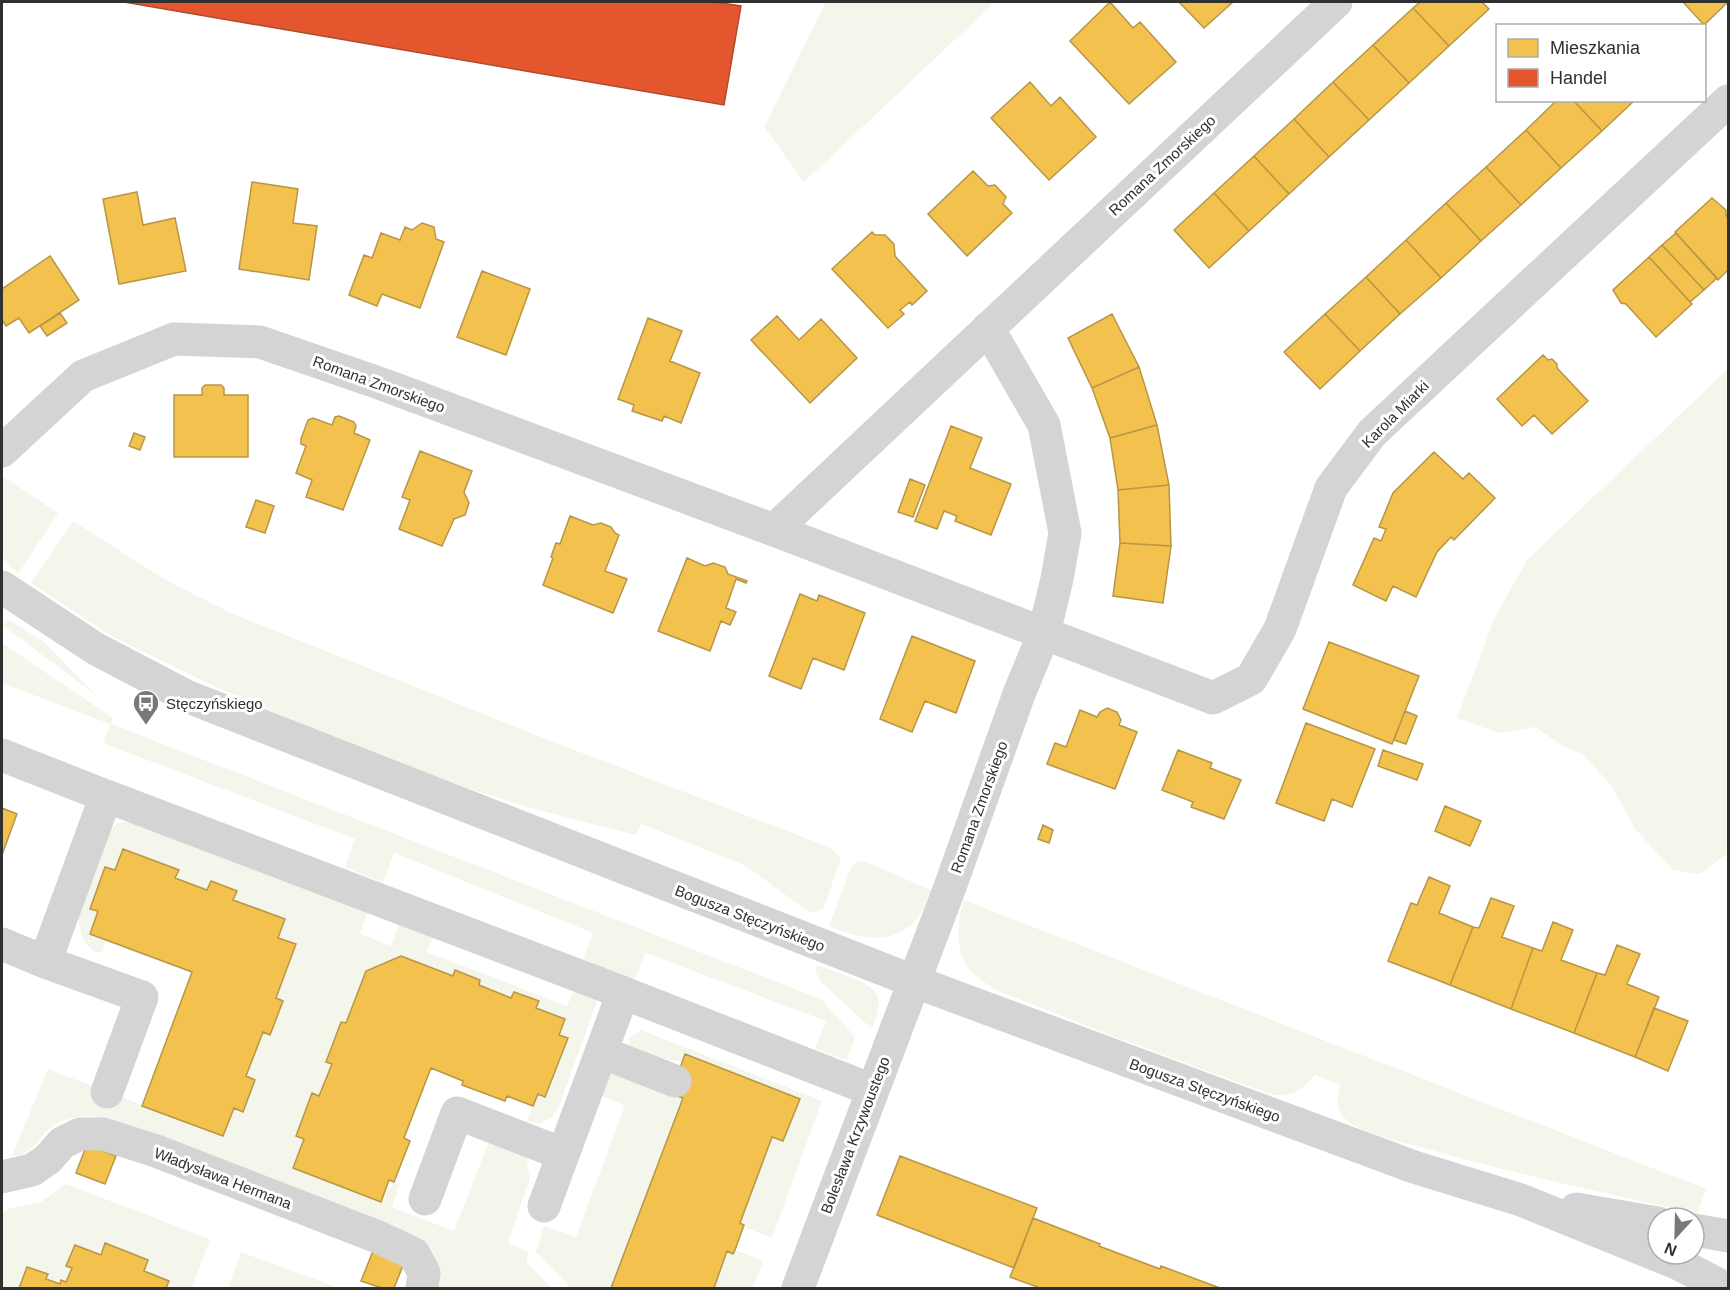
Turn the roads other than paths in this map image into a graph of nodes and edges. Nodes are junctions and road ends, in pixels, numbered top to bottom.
1 (1336, 2) edge
2 (1728, 102) edge
3 (988, 328) junction
4 (2, 451) edge
5 (774, 530) junction
6 (2, 587) edge
7 (1044, 633) junction
8 (2, 755) edge
9 (106, 796) junction
10 (2, 944) edge
11 (45, 962) junction
12 (913, 981) junction
13 (622, 993) junction
14 (601, 1052) junction
15 (675, 1081) dead end
16 (872, 1090) junction
17 (107, 1092) dead end
18 (563, 1154) junction
19 (2, 1177) edge
20 (425, 1199) dead end
21 (1521, 1200) junction
22 (544, 1206) dead end
23 (1646, 1221) edge
24 (1706, 1232) edge
25 (1728, 1236) edge
26 (422, 1288) edge
27 (798, 1288) edge
28 (1725, 1288) edge

1 - 3 street, Romana Zmorskiego
2 - 7 street, Karola Miarki
3 - 5 street, Romana Zmorskiego
3 - 7 street, Romana Zmorskiego
4 - 5 street, Romana Zmorskiego
5 - 7 street, Romana Zmorskiego
6 - 12 street, Bogusza Stęczyńskiego
7 - 12 street, Romana Zmorskiego
8 - 9 street
9 - 11 street
9 - 13 street
10 - 11 street
11 - 17 street
12 - 16 street, Bolesława Krzywoustego
12 - 21 street, Bogusza Stęczyńskiego
13 - 14 street
13 - 16 street
14 - 15 street
14 - 18 street
16 - 27 street, Bolesława Krzywoustego
18 - 20 street
18 - 22 street
19 - 26 street, Władysława Hermana
21 - 23 street, Bogusza Stęczyńskiego
21 - 28 street, Bogusza Stęczyńskiego
24 - 25 street

